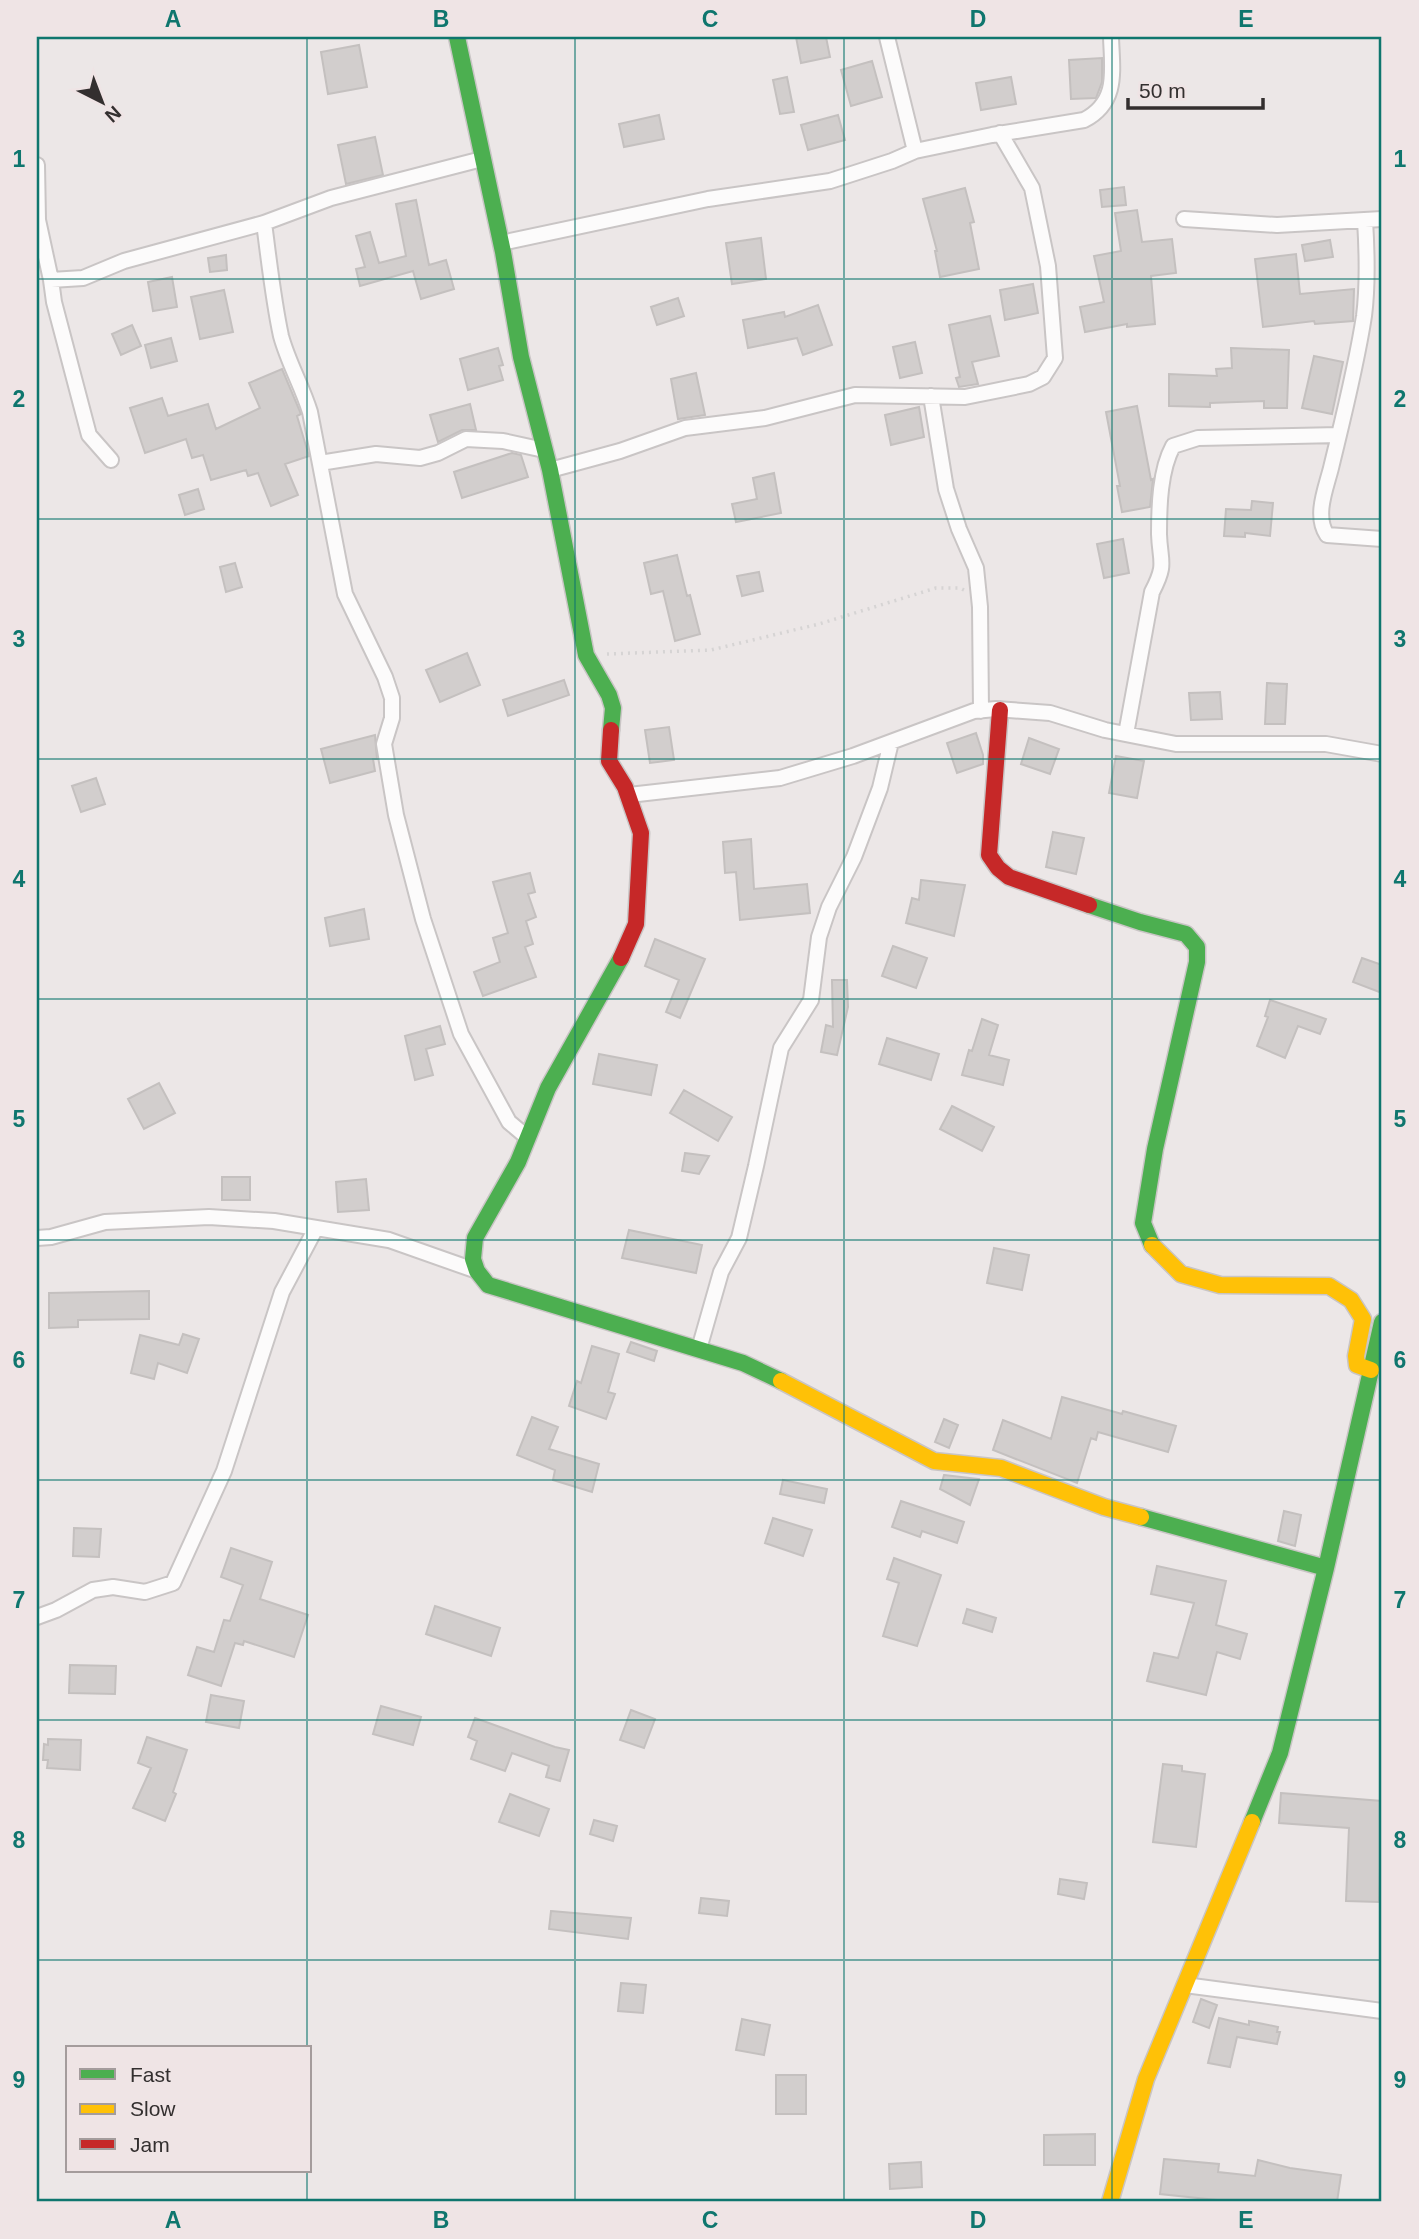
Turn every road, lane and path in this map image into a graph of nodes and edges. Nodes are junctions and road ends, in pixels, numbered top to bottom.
1 (457, 37) edge
2 (887, 37) edge
3 (1111, 37) edge
4 (1000, 133) junction
5 (915, 151) junction
6 (482, 159) junction
7 (37, 165) edge
8 (1184, 219) dead end
9 (1382, 219) edge
10 (1365, 220) junction
11 (264, 223) junction
12 (501, 243) junction
13 (51, 280) junction
14 (930, 396) junction
15 (1339, 435) junction
16 (544, 450) junction
17 (111, 460) dead end
18 (320, 463) junction
19 (550, 470) junction
20 (1382, 539) edge
21 (979, 598) junction
22 (586, 654) junction
23 (981, 710) junction
24 (1000, 710) junction
25 (1126, 734) junction
26 (891, 742) junction
27 (1382, 754) edge
28 (629, 795) junction
29 (528, 1138) junction
30 (316, 1228) junction
31 (37, 1238) edge
32 (477, 1271) junction
33 (1382, 1322) edge
34 (699, 1349) junction
35 (1371, 1370) junction
36 (1326, 1568) junction
37 (37, 1617) edge
38 (1185, 1985) junction
39 (1382, 2011) edge
40 (1110, 2202) edge

1 - 6 street
2 - 5 street
3 - 4 street
4 - 5 street
4 - 14 street
5 - 12 street
6 - 11 street
6 - 12 street
7 - 13 street
8 - 10 street
9 - 10 street
10 - 15 street
11 - 13 street
11 - 18 street
12 - 16 street
13 - 17 street
14 - 19 street
14 - 21 street
15 - 20 street
15 - 25 street
16 - 18 street
16 - 19 street
18 - 29 street
19 - 22 street
21 - 22 path
21 - 23 street
22 - 28 street
23 - 24 street
23 - 26 street
24 - 25 street
24 - 35 street
25 - 27 street
26 - 28 street
26 - 34 street
28 - 29 street
29 - 32 street
30 - 31 street
30 - 32 street
30 - 37 street
32 - 34 street
33 - 35 street
34 - 36 street
35 - 36 street
36 - 38 street
38 - 39 street
38 - 40 street

